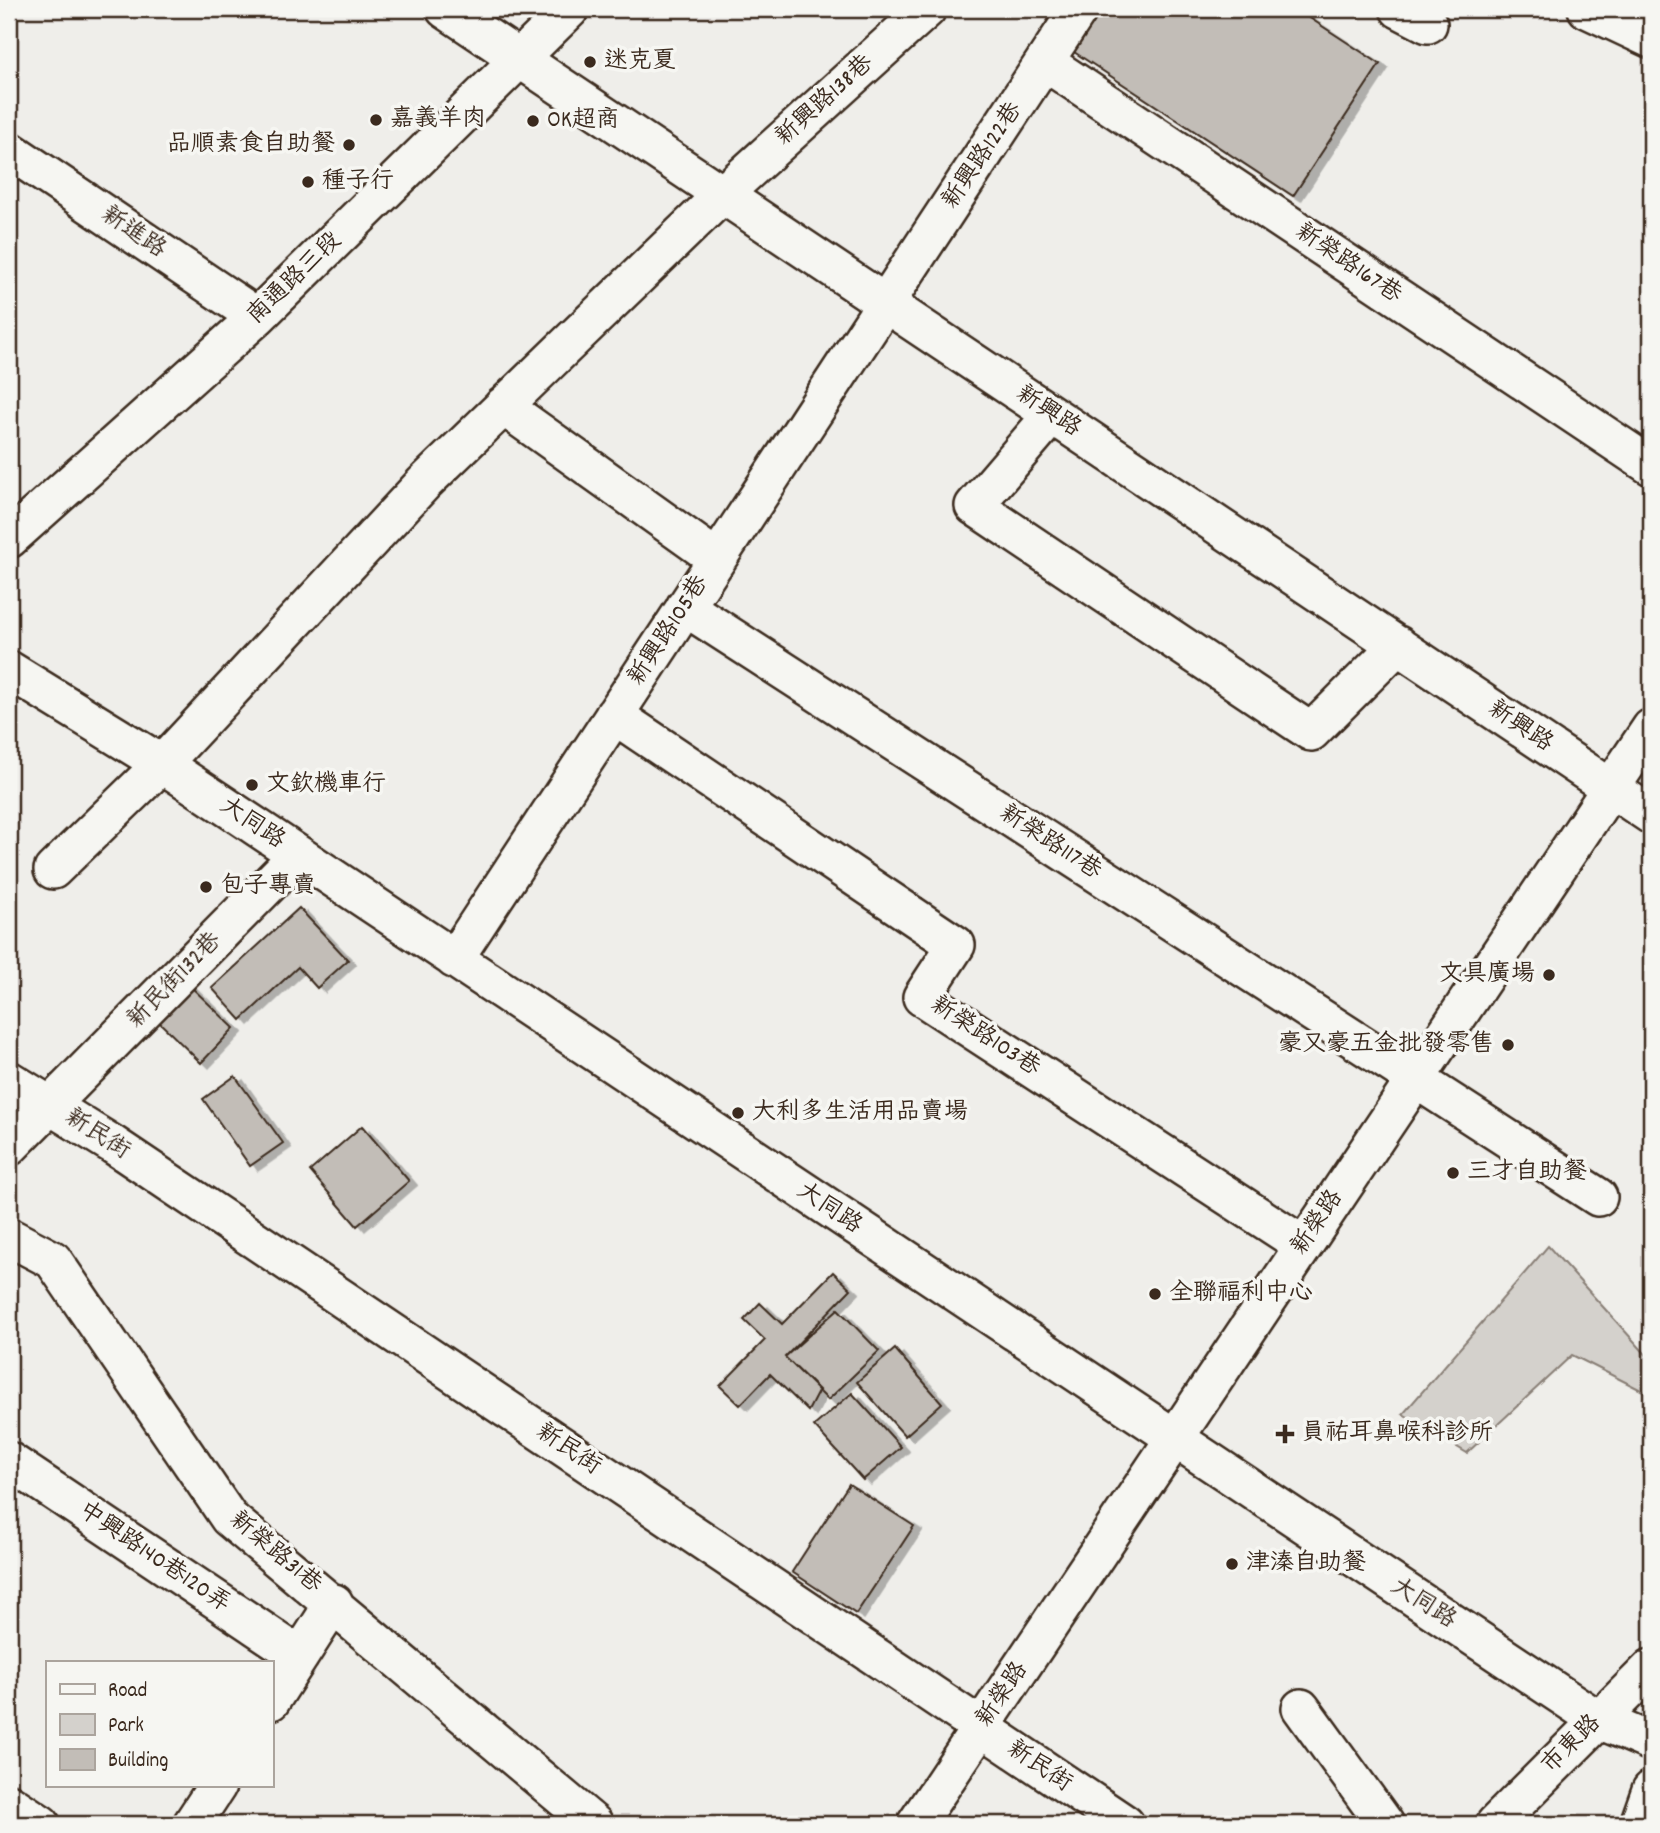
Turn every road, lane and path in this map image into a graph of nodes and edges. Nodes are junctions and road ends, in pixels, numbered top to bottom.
1 (445, 9) edge
2 (570, 9) edge
3 (927, 9) edge
4 (1079, 9) edge
5 (1587, 9) edge
6 (1651, 39) edge
7 (520, 59) junction
8 (1045, 62) junction
9 (9, 150) edge
10 (723, 194) junction
11 (884, 303) junction
12 (257, 317) junction
13 (503, 406) junction
14 (1052, 415) junction
15 (1651, 466) edge
16 (9, 539) edge
17 (717, 559) junction
18 (685, 607) junction
19 (1398, 645) junction
20 (9, 670) edge
21 (614, 715) junction
22 (1651, 728) edge
23 (162, 764) junction
24 (1611, 788) junction
25 (1651, 815) edge
26 (298, 855) junction
27 (53, 870) dead end
28 (454, 959) junction
29 (1415, 1079) junction
30 (9, 1080) edge
31 (51, 1106) junction
32 (9, 1147) edge
33 (1598, 1197) dead end
34 (9, 1237) edge
35 (1303, 1245) junction
36 (1173, 1439) junction
37 (9, 1461) edge
38 (334, 1603) junction
39 (300, 1656) junction
40 (1651, 1668) edge
41 (273, 1697) edge
42 (1301, 1708) dead end
43 (1597, 1719) junction
44 (981, 1728) junction
45 (1651, 1742) edge
46 (215, 1787) edge
47 (1651, 1790) edge
48 (9, 1803) edge
49 (41, 1824) edge
50 (192, 1824) edge
51 (594, 1824) edge
52 (916, 1824) edge
53 (1125, 1824) edge
54 (1385, 1824) edge
55 (1495, 1824) edge
56 (1639, 1824) edge

1 - 7 street, 新興路
2 - 7 street, 南通路三段
3 - 10 street, 新興路138巷
4 - 8 street, 新興路122巷
5 - 6 street
7 - 10 street, 新興路
7 - 12 street, 南通路三段
8 - 11 street, 新興路122巷
8 - 15 street, 新榮路167巷
9 - 12 street, 新進路
10 - 11 street, 新興路
10 - 13 street, 新興路138巷
11 - 14 street, 新興路
11 - 17 street, 新興路105巷
12 - 16 street, 南通路三段
13 - 17 street
13 - 23 street, 新興路138巷
14 - 19 street, 新興路
14 - 19 street
17 - 18 street, 新興路105巷
18 - 21 street, 新興路105巷
18 - 29 street, 新榮路117巷
19 - 24 street, 新興路
20 - 23 street, 大同路
21 - 28 street, 新興路105巷
21 - 35 street, 新榮路103巷
22 - 24 street, 新榮路
23 - 26 street, 大同路
23 - 27 street, 新興路138巷
24 - 25 street, 新興路
24 - 29 street, 新榮路
26 - 28 street, 大同路
26 - 31 street, 新民街132巷
28 - 36 street, 大同路
29 - 33 street, 新榮路117巷
29 - 35 street, 新榮路
30 - 31 street, 新民街
31 - 32 street, 新民街132巷
31 - 44 street, 新民街
34 - 38 street, 新榮路31巷
35 - 36 street, 新榮路
36 - 43 street, 大同路
36 - 44 street, 新榮路
37 - 39 street, 中興路140巷120弄
38 - 39 street
38 - 51 street, 新榮路31巷
39 - 41 street
40 - 43 street, 市東路
42 - 54 street
43 - 45 street, 大同路
43 - 55 street, 市東路
44 - 52 street, 新榮路
44 - 53 street, 新民街
46 - 50 street
47 - 56 street
48 - 49 street

